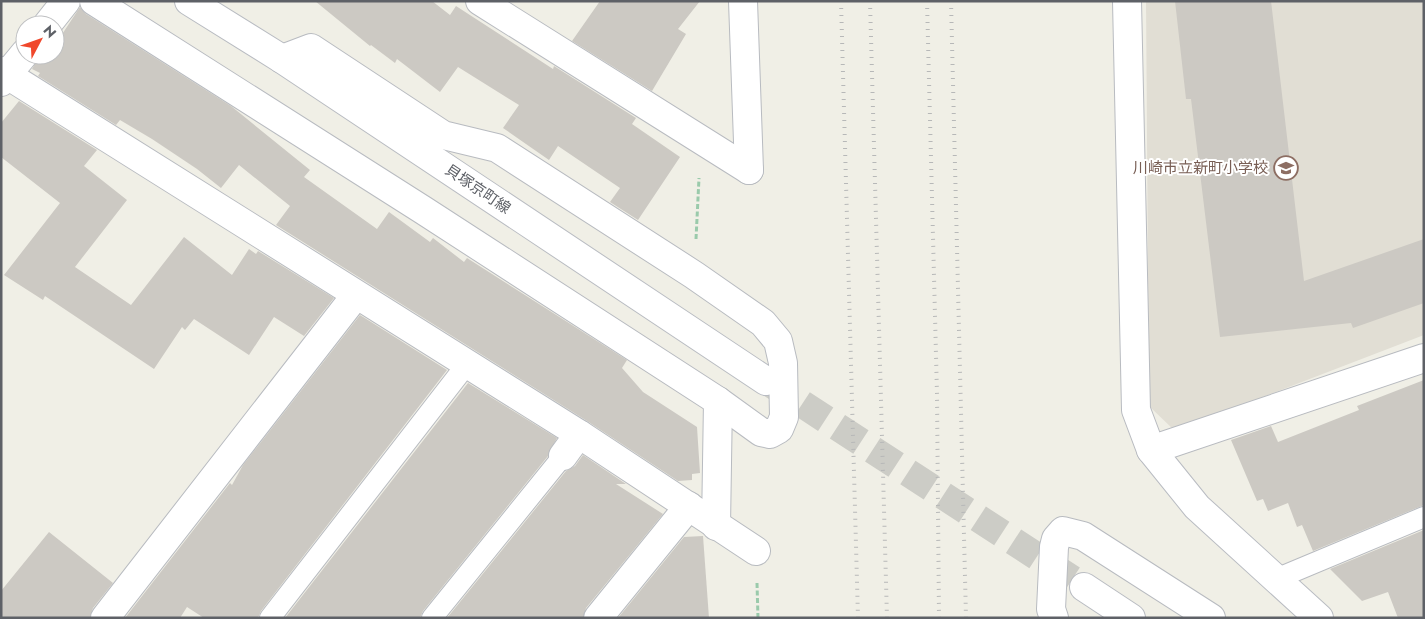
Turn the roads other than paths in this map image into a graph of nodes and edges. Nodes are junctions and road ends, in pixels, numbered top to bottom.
1 (66, 1) edge
2 (94, 1) edge
3 (189, 1) edge
4 (480, 1) edge
5 (743, 1) edge
6 (1127, 1) edge
7 (55, 15) edge
8 (282, 59) junction
9 (15, 63) edge
10 (3, 76) edge
11 (356, 295) junction
12 (1424, 358) edge
13 (467, 364) junction
14 (766, 381) tunnel mouth
15 (718, 402) junction
16 (579, 434) junction
17 (1151, 450) junction
18 (563, 456) joint
19 (689, 506) junction
20 (1424, 517) edge
21 (716, 526) junction
22 (756, 551) dead end
23 (1276, 579) junction
24 (1084, 587) tunnel mouth
25 (105, 618) edge
26 (270, 618) edge
27 (432, 618) edge
28 (598, 618) edge
29 (1054, 618) edge
30 (1131, 618) edge
31 (1211, 618) edge
32 (1318, 618) edge

1 - 7 street
2 - 15 street
3 - 8 street, 貝塚京町線
4 - 5 street
6 - 17 street
8 - 14 street, 貝塚京町線
8 - 15 street
9 - 10 street
10 - 11 street
11 - 13 street
11 - 25 street
12 - 17 street
13 - 16 street
13 - 26 lane
15 - 21 street
16 - 18 street
16 - 19 street
17 - 23 street
18 - 27 lane
19 - 21 street
19 - 28 street
20 - 23 lane
21 - 22 street
23 - 32 street
24 - 30 street
29 - 31 street

